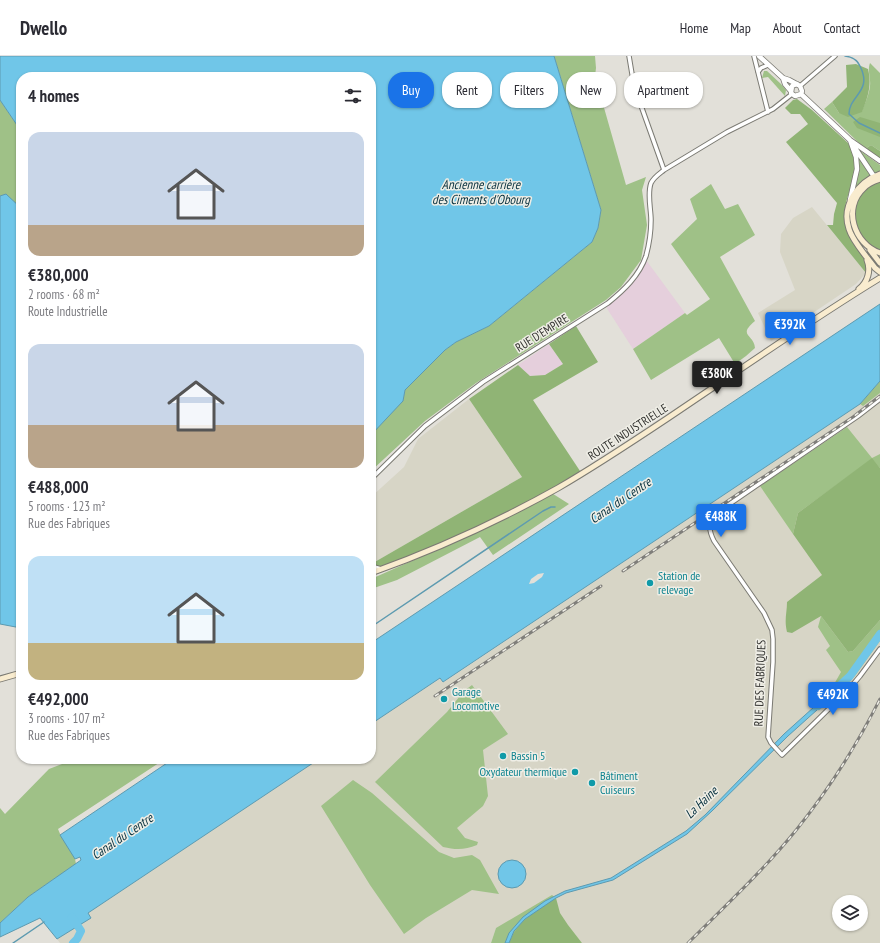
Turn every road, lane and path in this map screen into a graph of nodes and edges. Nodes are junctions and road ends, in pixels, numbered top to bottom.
1 (629, 56) edge
2 (754, 56) edge
3 (759, 56) edge
4 (835, 56) edge
5 (768, 65) junction
6 (758, 72) junction
7 (783, 78) junction
8 (799, 85) junction
9 (791, 92) junction
10 (801, 94) junction
11 (768, 112) junction
12 (850, 140) junction
13 (880, 161) edge
14 (664, 170) junction
15 (879, 177) edge
16 (849, 205) junction
17 (852, 235) junction
18 (867, 247) junction
19 (880, 253) edge
20 (880, 263) edge
21 (880, 272) edge
22 (880, 278) edge
23 (852, 295) junction
24 (880, 399) edge
25 (376, 474) edge
26 (376, 568) edge
27 (381, 569) junction
28 (376, 571) edge
29 (880, 649) edge
30 (16, 674) edge
31 (0, 679) edge

1 - 14 street
2 - 6 street
3 - 5 street
4 - 8 street
5 - 6 street
5 - 7 street
6 - 11 street
7 - 8 street
7 - 9 street
8 - 9 street
8 - 10 street
9 - 10 street
9 - 11 street, RUE D'EMPIRE
10 - 12 street
11 - 14 street, RUE D'EMPIRE
12 - 13 street
12 - 15 street
12 - 16 street
14 - 25 street, RUE D'EMPIRE
15 - 16 main road
15 - 18 main road
16 - 17 main road
17 - 21 main road
17 - 23 main road
18 - 19 main road
18 - 20 main road
22 - 23 main road, ROUTE INDUSTRIELLE
23 - 27 main road, ROUTE INDUSTRIELLE
24 - 29 street, RUE DES FABRIQUES
26 - 27 street
27 - 28 main road, ROUTE INDUSTRIELLE
30 - 31 main road

